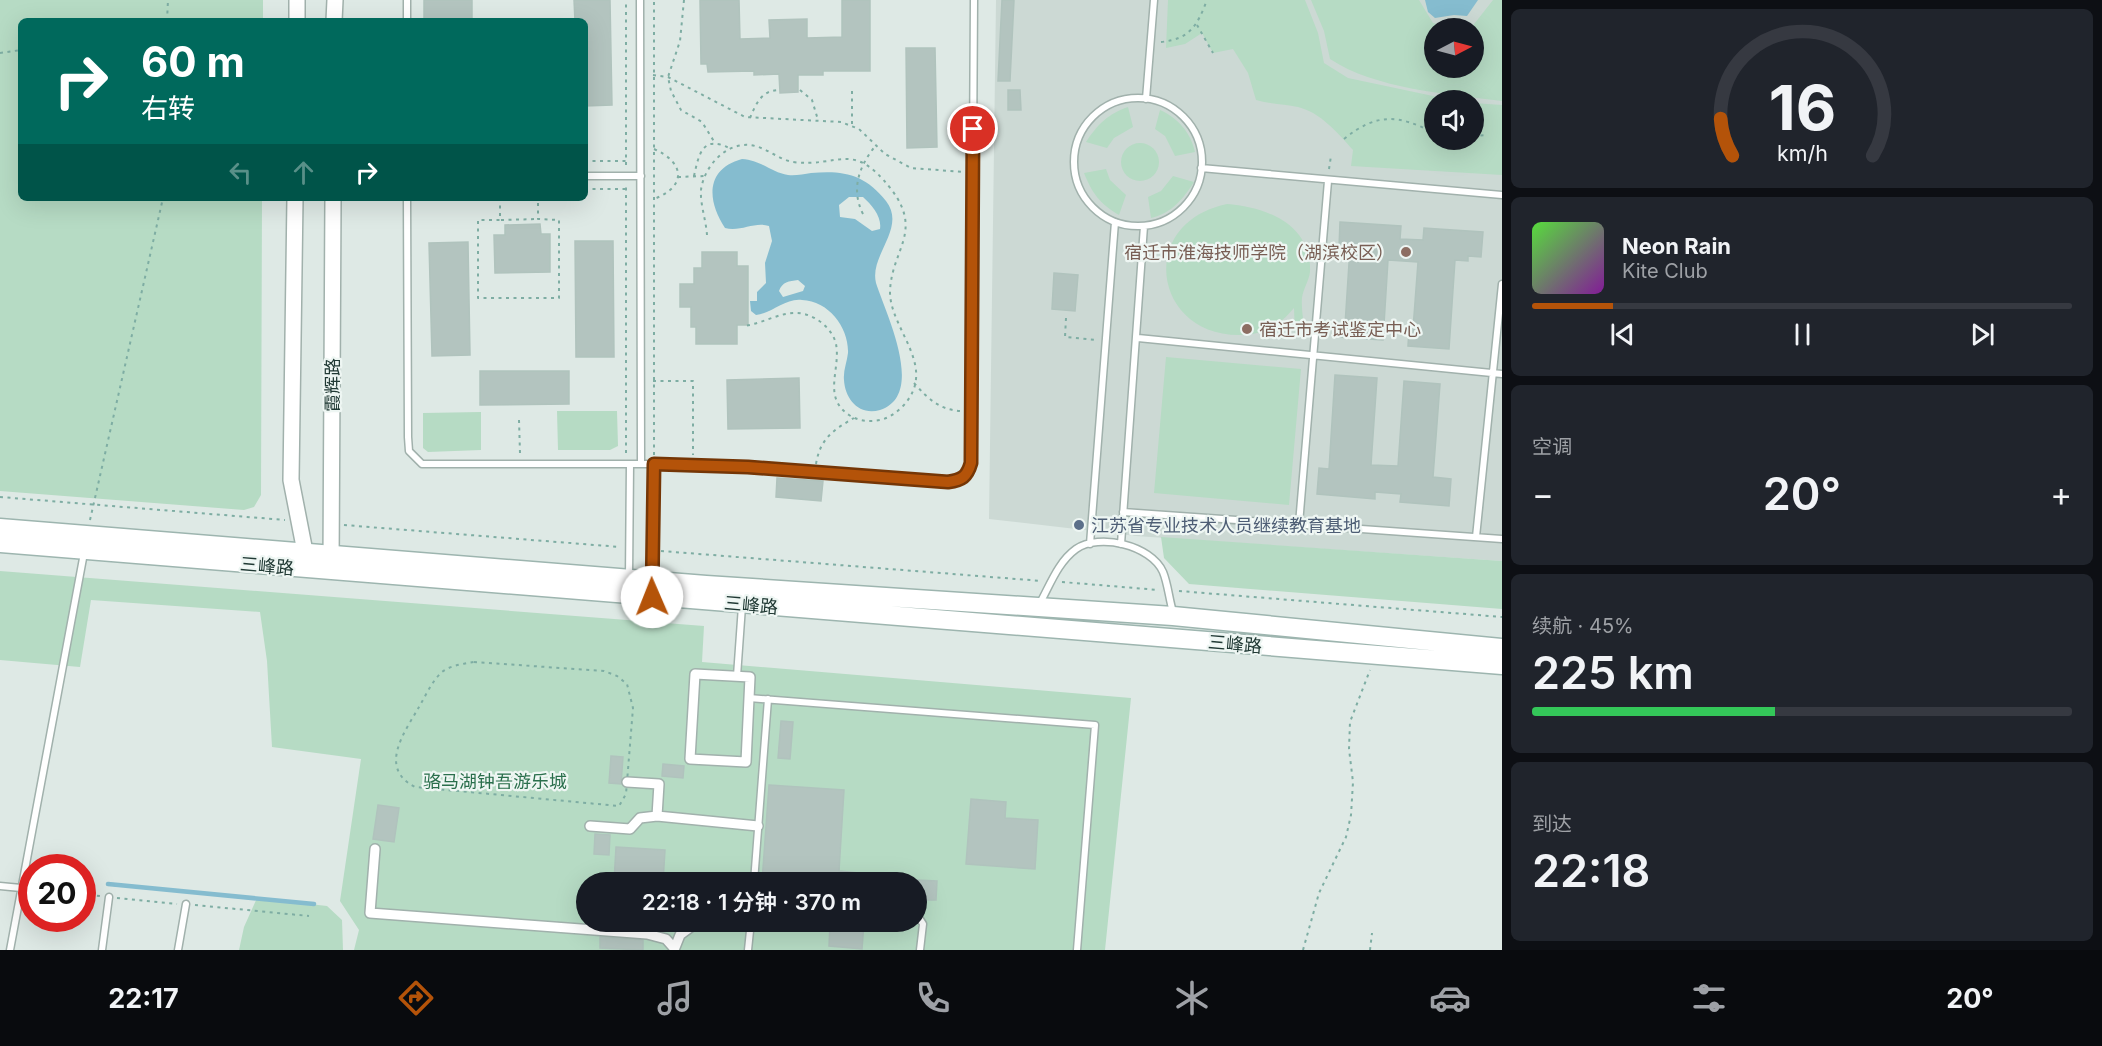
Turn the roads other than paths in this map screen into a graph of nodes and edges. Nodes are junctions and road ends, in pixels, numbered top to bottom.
1 (297, 0) edge
2 (334, 0) edge
3 (407, 0) edge
4 (640, 0) edge
5 (974, 0) edge
6 (1154, 0) edge
7 (297, 18) edge
8 (334, 18) edge
9 (407, 18) edge
10 (1146, 99) junction
11 (1202, 168) junction
12 (588, 176) edge
13 (640, 176) junction
14 (1328, 181) junction
15 (1502, 195) edge
16 (296, 201) edge
17 (333, 201) edge
18 (407, 201) edge
19 (1115, 222) junction
20 (1144, 226) junction
21 (1502, 284) edge
22 (1138, 339) junction
23 (1313, 355) junction
24 (1493, 373) junction
25 (1502, 374) edge
26 (628, 464) junction
27 (640, 464) junction
28 (654, 464) junction
29 (1124, 512) junction
30 (1299, 524) junction
31 (0, 528) edge
32 (1476, 537) junction
33 (1502, 539) edge
34 (0, 543) edge
35 (86, 543) junction
36 (1090, 544) junction
37 (1121, 544) junction
38 (307, 561) junction
39 (331, 563) junction
40 (629, 587) junction
41 (652, 589) junction
42 (743, 596) junction
43 (1038, 607) junction
44 (1173, 616) junction
45 (1502, 648) edge
46 (1502, 665) edge
47 (737, 676) junction
48 (749, 698) junction
49 (768, 699) junction
50 (627, 782) road end
51 (657, 816) junction
52 (590, 826) dead end
53 (758, 826) junction
54 (375, 849) dead end
55 (27, 854) edge
56 (755, 872) edge
57 (0, 886) edge
58 (18, 888) edge
59 (109, 897) dead end
60 (186, 904) dead end
61 (18, 905) edge
62 (684, 932) edge
63 (750, 932) edge
64 (922, 932) edge
65 (674, 949) edge
66 (10, 950) edge
67 (102, 950) edge
68 (178, 950) edge
69 (748, 950) edge
70 (920, 950) edge
71 (1077, 950) edge

1 - 7 street
2 - 8 street
3 - 9 lane
4 - 13 lane
5 - 28 lane
6 - 10 lane
10 - 11 lane
10 - 19 lane
11 - 14 lane
11 - 20 lane
12 - 13 lane
13 - 27 lane
14 - 15 lane
14 - 23 lane
16 - 38 street
17 - 39 street, 霞辉路
18 - 26 lane
19 - 20 lane
19 - 36 lane
20 - 22 lane
21 - 24 lane
22 - 23 lane
22 - 29 lane
23 - 24 lane
23 - 30 lane
24 - 25 lane
24 - 32 lane
26 - 27 lane
26 - 40 lane
27 - 28 lane
28 - 41 lane
29 - 30 lane
29 - 37 lane
30 - 32 lane
31 - 35 main road, 三峰路
32 - 33 lane
34 - 35 main road, 三峰路
35 - 38 main road, 三峰路
35 - 55 lane
36 - 37 lane
36 - 43 lane
37 - 44 lane
38 - 39 main road, 三峰路
39 - 40 main road, 三峰路
40 - 41 main road, 三峰路
41 - 42 main road, 三峰路
42 - 43 main road, 三峰路
42 - 46 main road, 三峰路
42 - 47 lane
43 - 44 main road, 三峰路
44 - 45 main road, 三峰路
47 - 48 street
47 - 48 street
48 - 49 lane
49 - 53 lane
49 - 71 lane
50 - 51 street
51 - 52 street
51 - 53 street
53 - 56 lane
54 - 65 street
57 - 58 lane
59 - 67 lane
60 - 68 lane
61 - 66 lane
62 - 65 street
63 - 69 lane
64 - 70 lane

